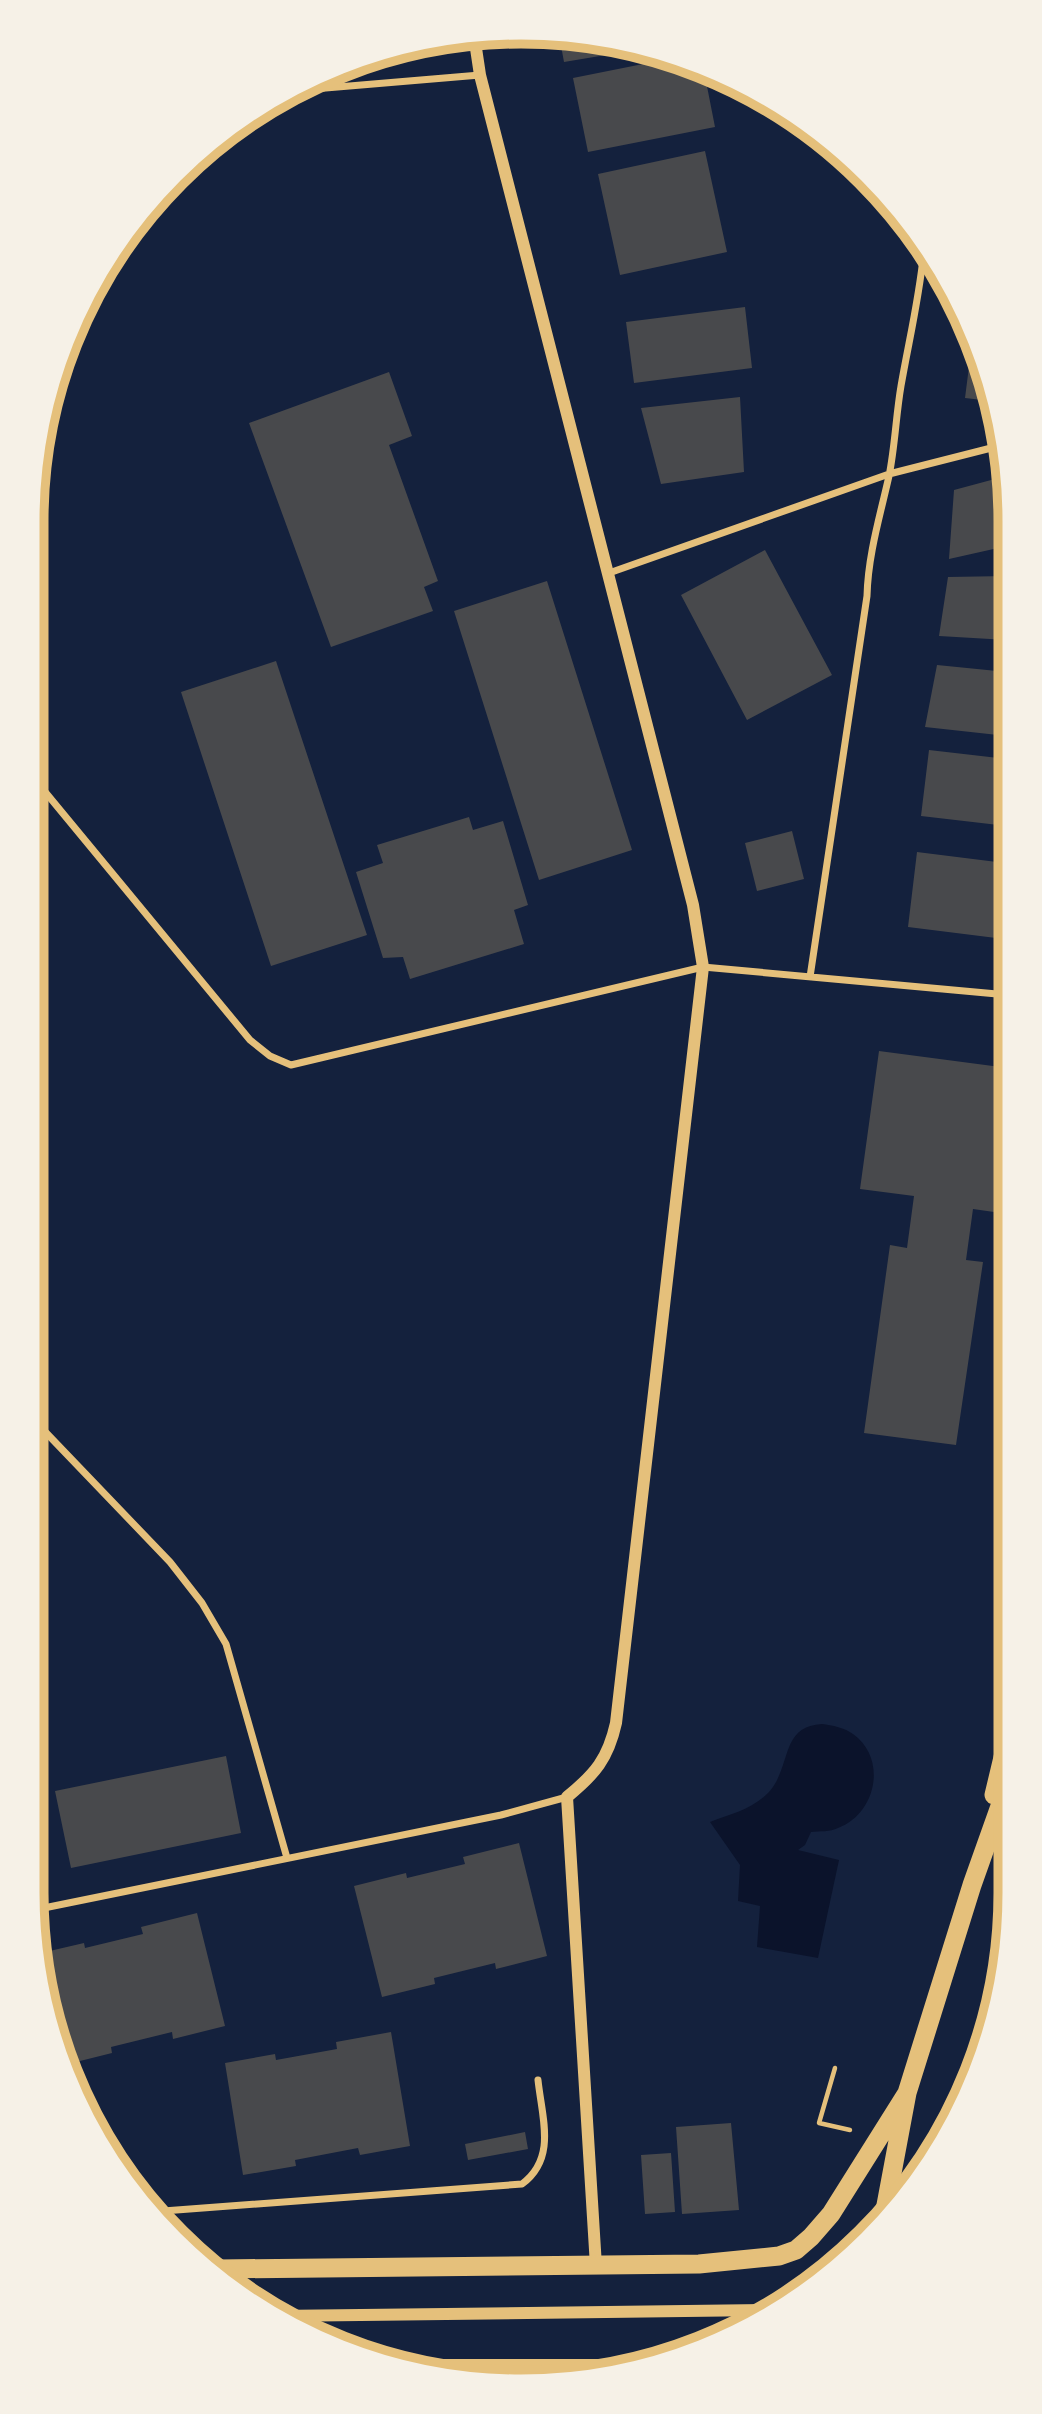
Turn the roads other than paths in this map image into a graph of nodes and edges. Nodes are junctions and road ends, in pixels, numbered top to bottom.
1 (476, 46) edge
2 (480, 75) junction
3 (320, 88) edge
4 (923, 264) edge
5 (922, 271) junction
6 (928, 272) edge
7 (992, 448) edge
8 (889, 474) junction
9 (609, 573) junction
10 (44, 791) edge
11 (703, 967) junction
12 (810, 977) junction
13 (998, 994) edge
14 (44, 1431) edge
15 (998, 1778) edge
16 (567, 1797) junction
17 (998, 1812) edge
18 (287, 1858) junction
19 (972, 1885) junction
20 (44, 1907) edge
21 (538, 2080) dead end
22 (907, 2093) junction
23 (887, 2200) edge
24 (165, 2211) edge
25 (596, 2266) junction
26 (226, 2269) edge
27 (752, 2310) edge
28 (300, 2316) edge
29 (453, 2365) edge
30 (589, 2365) edge

1 - 2 street
2 - 3 street
2 - 9 street
4 - 5 street
5 - 6 lane
5 - 8 street
7 - 8 street
8 - 9 street
8 - 12 street
9 - 11 street
10 - 11 street
11 - 12 street
11 - 16 street
12 - 13 street
14 - 18 street
15 - 19 highway
16 - 18 street
16 - 25 street
17 - 19 highway
18 - 20 street
19 - 22 highway
21 - 24 street
22 - 23 highway
22 - 25 highway
25 - 26 highway
27 - 28 street
29 - 30 street

